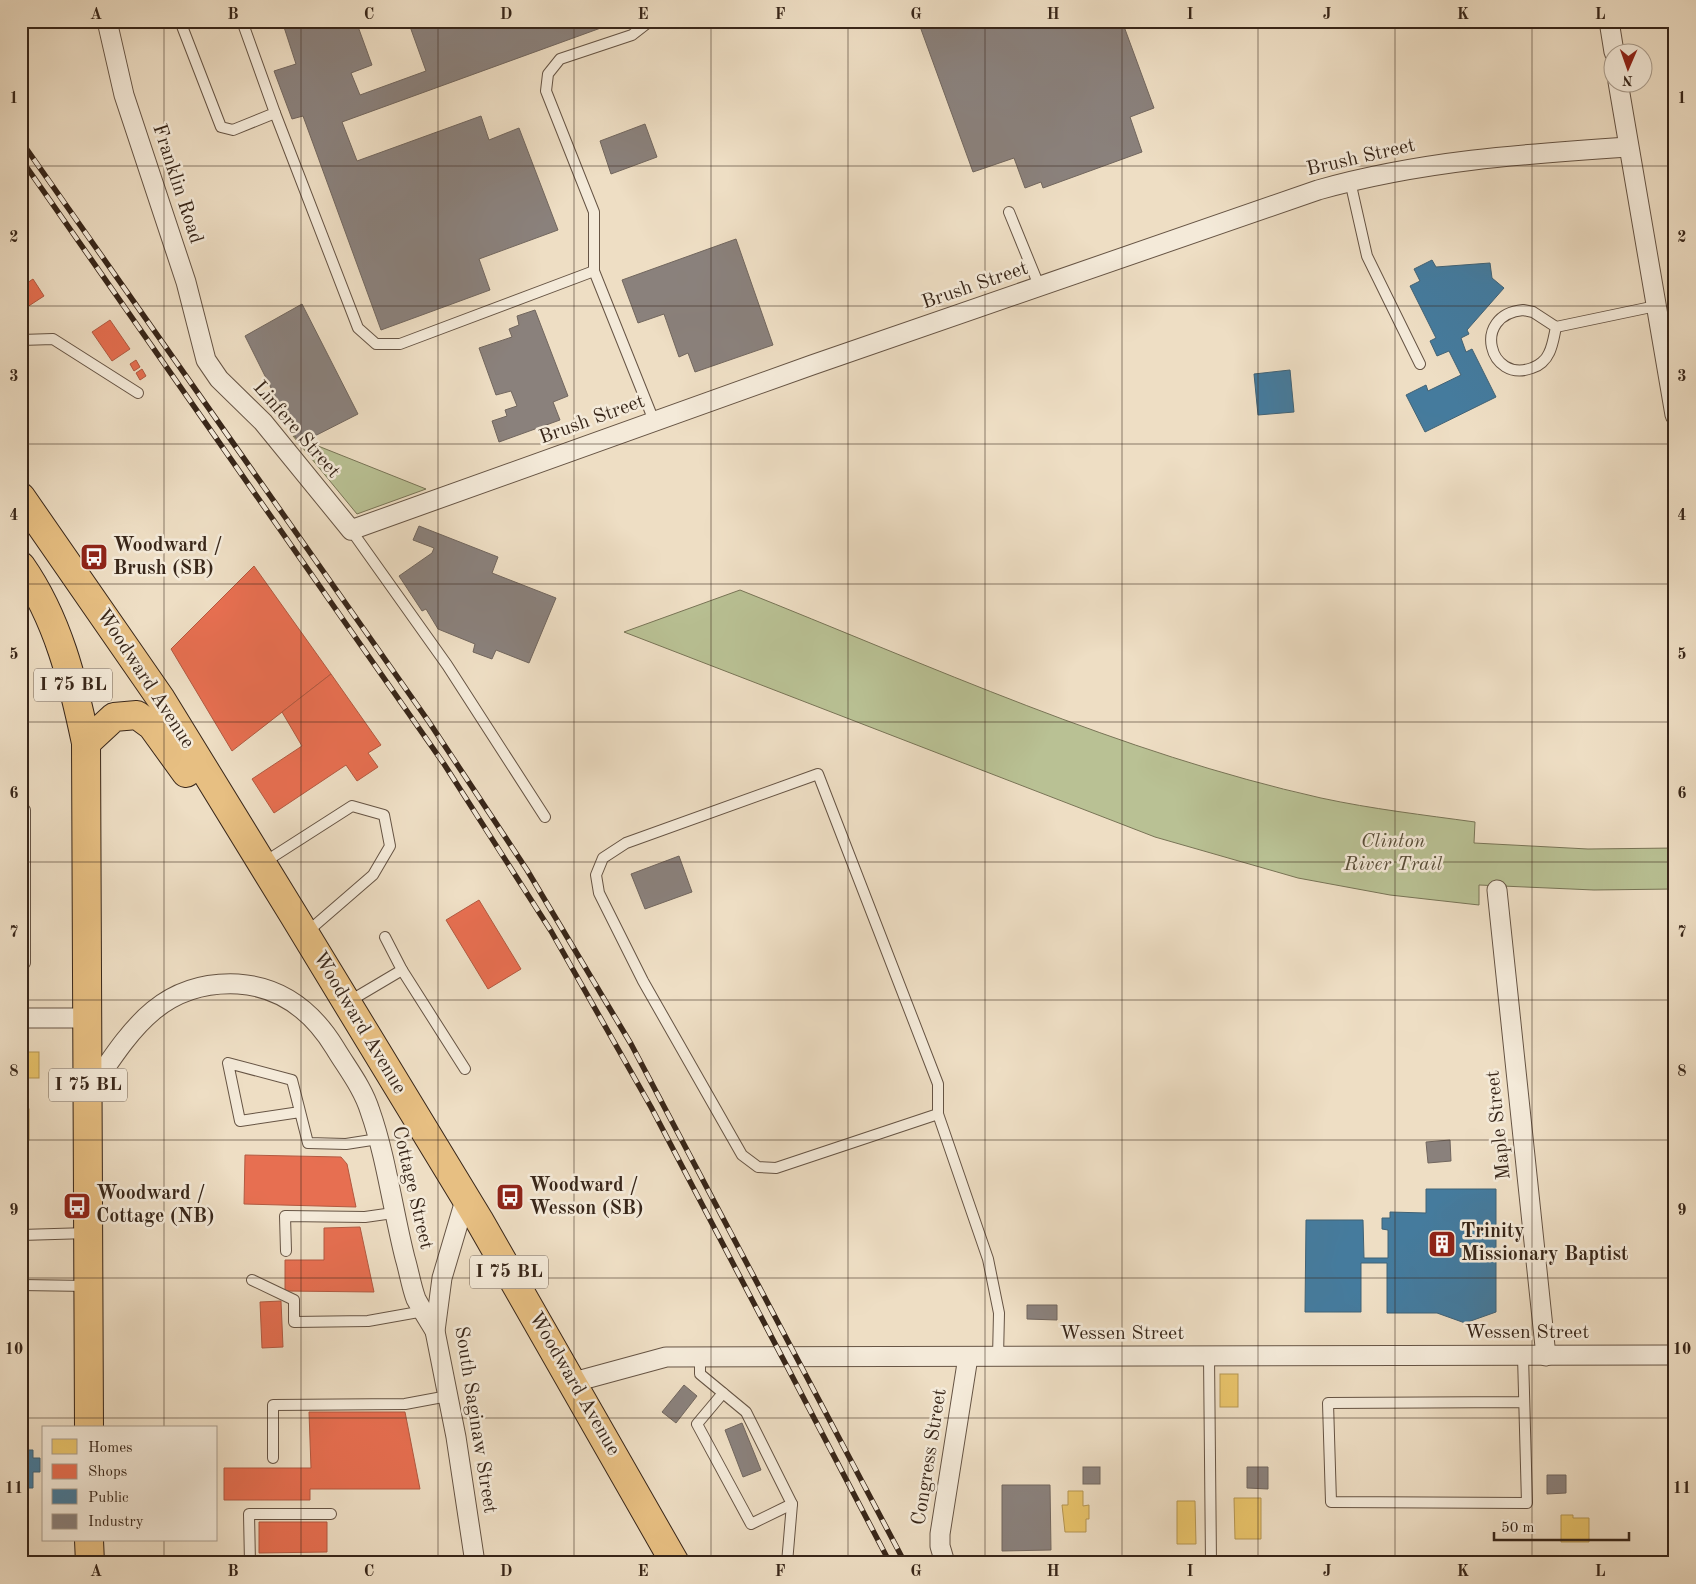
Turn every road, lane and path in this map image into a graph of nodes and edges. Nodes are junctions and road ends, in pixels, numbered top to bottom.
1 (107, 21) edge
2 (180, 21) edge
3 (242, 21) edge
4 (650, 21) edge
5 (1609, 21) edge
6 (1612, 42) edge
7 (1620, 92) edge
8 (274, 113) junction
9 (1628, 147) junction
10 (1350, 181) junction
11 (1009, 212) dead end
12 (594, 271) junction
13 (1040, 288) junction
14 (1656, 306) junction
15 (1556, 327) junction
16 (21, 340) edge
17 (206, 360) joint
18 (1420, 364) dead end
19 (138, 393) dead end
20 (1675, 415) edge
21 (654, 421) junction
22 (21, 497) edge
23 (351, 530) junction
24 (21, 566) edge
25 (86, 743) junction
26 (21, 810) edge
27 (546, 817) dead end
28 (262, 864) junction
29 (1497, 890) dead end
30 (306, 934) junction
31 (385, 937) dead end
32 (21, 963) edge
33 (402, 970) junction
34 (347, 1002) junction
35 (21, 1018) edge
36 (88, 1018) junction
37 (465, 1069) dead end
38 (88, 1093) junction
39 (300, 1112) junction
40 (938, 1114) junction
41 (378, 1139) junction
42 (466, 1197) junction
43 (393, 1213) junction
44 (88, 1232) junction
45 (21, 1235) edge
46 (286, 1251) dead end
47 (252, 1280) dead end
48 (21, 1285) edge
49 (89, 1286) junction
50 (424, 1311) junction
51 (435, 1332) junction
52 (1209, 1356) junction
53 (1522, 1356) junction
54 (1546, 1356) junction
55 (1675, 1356) edge
56 (700, 1357) junction
57 (968, 1357) junction
58 (998, 1357) junction
59 (574, 1382) junction
60 (723, 1393) junction
61 (448, 1396) junction
62 (1524, 1402) junction
63 (89, 1426) edge
64 (273, 1458) dead end
65 (792, 1504) junction
66 (331, 1514) dead end
67 (90, 1542) edge
68 (90, 1563) edge
69 (250, 1563) edge
70 (475, 1563) edge
71 (675, 1563) edge
72 (787, 1563) edge
73 (945, 1563) edge
74 (1211, 1563) edge

1 - 17 street, Franklin Road
2 - 8 lane
3 - 8 lane
4 - 12 lane
5 - 6 street
7 - 9 street
8 - 12 lane
9 - 10 street, Brush Street
9 - 14 street
10 - 13 street, Brush Street
10 - 18 lane
11 - 13 lane
12 - 21 lane
13 - 21 street, Brush Street
14 - 15 lane
14 - 20 street
15 - 15 lane
16 - 19 lane
17 - 23 street, Linfere Street
21 - 23 street, Brush Street
22 - 28 main road, Woodward Avenue / I 75 BL
23 - 27 lane
24 - 25 main road, I 75 BL
25 - 28 main road
25 - 36 main road, I 75 BL
26 - 32 lane
28 - 30 main road, Woodward Avenue / I 75 BL
28 - 30 lane
29 - 54 street, Maple Street
30 - 34 main road, Woodward Avenue / I 75 BL
31 - 33 lane
33 - 34 lane
33 - 37 lane
34 - 42 main road, Woodward Avenue / I 75 BL
35 - 36 street
36 - 38 main road, I 75 BL
38 - 41 street, Cottage Street
38 - 44 main road, I 75 BL
39 - 39 lane
39 - 41 lane
40 - 40 lane
40 - 58 lane
41 - 43 street, Cottage Street
42 - 51 street, South Saginaw Street
42 - 59 main road, Woodward Avenue / I 75 BL
43 - 46 lane
43 - 50 street, Cottage Street
44 - 45 lane
44 - 49 main road, I 75 BL
47 - 50 lane
48 - 49 lane
49 - 63 main road, I 75 BL
50 - 51 street, Cottage Street
51 - 61 street, South Saginaw Street
52 - 53 street, Wessen Street
52 - 58 street, Wessen Street
52 - 74 lane
53 - 54 street, Wessen Street
53 - 62 lane
54 - 55 street, Wessen Street
56 - 57 street, Wessen Street
56 - 59 street, Wessen Street
56 - 60 lane
57 - 58 street, Wessen Street
57 - 73 street, Congress Street
59 - 71 main road, Woodward Avenue / I 75 BL
60 - 65 lane
60 - 65 lane
61 - 64 lane
61 - 70 street, South Saginaw Street
62 - 62 lane
65 - 72 lane
66 - 69 lane
67 - 68 main road

